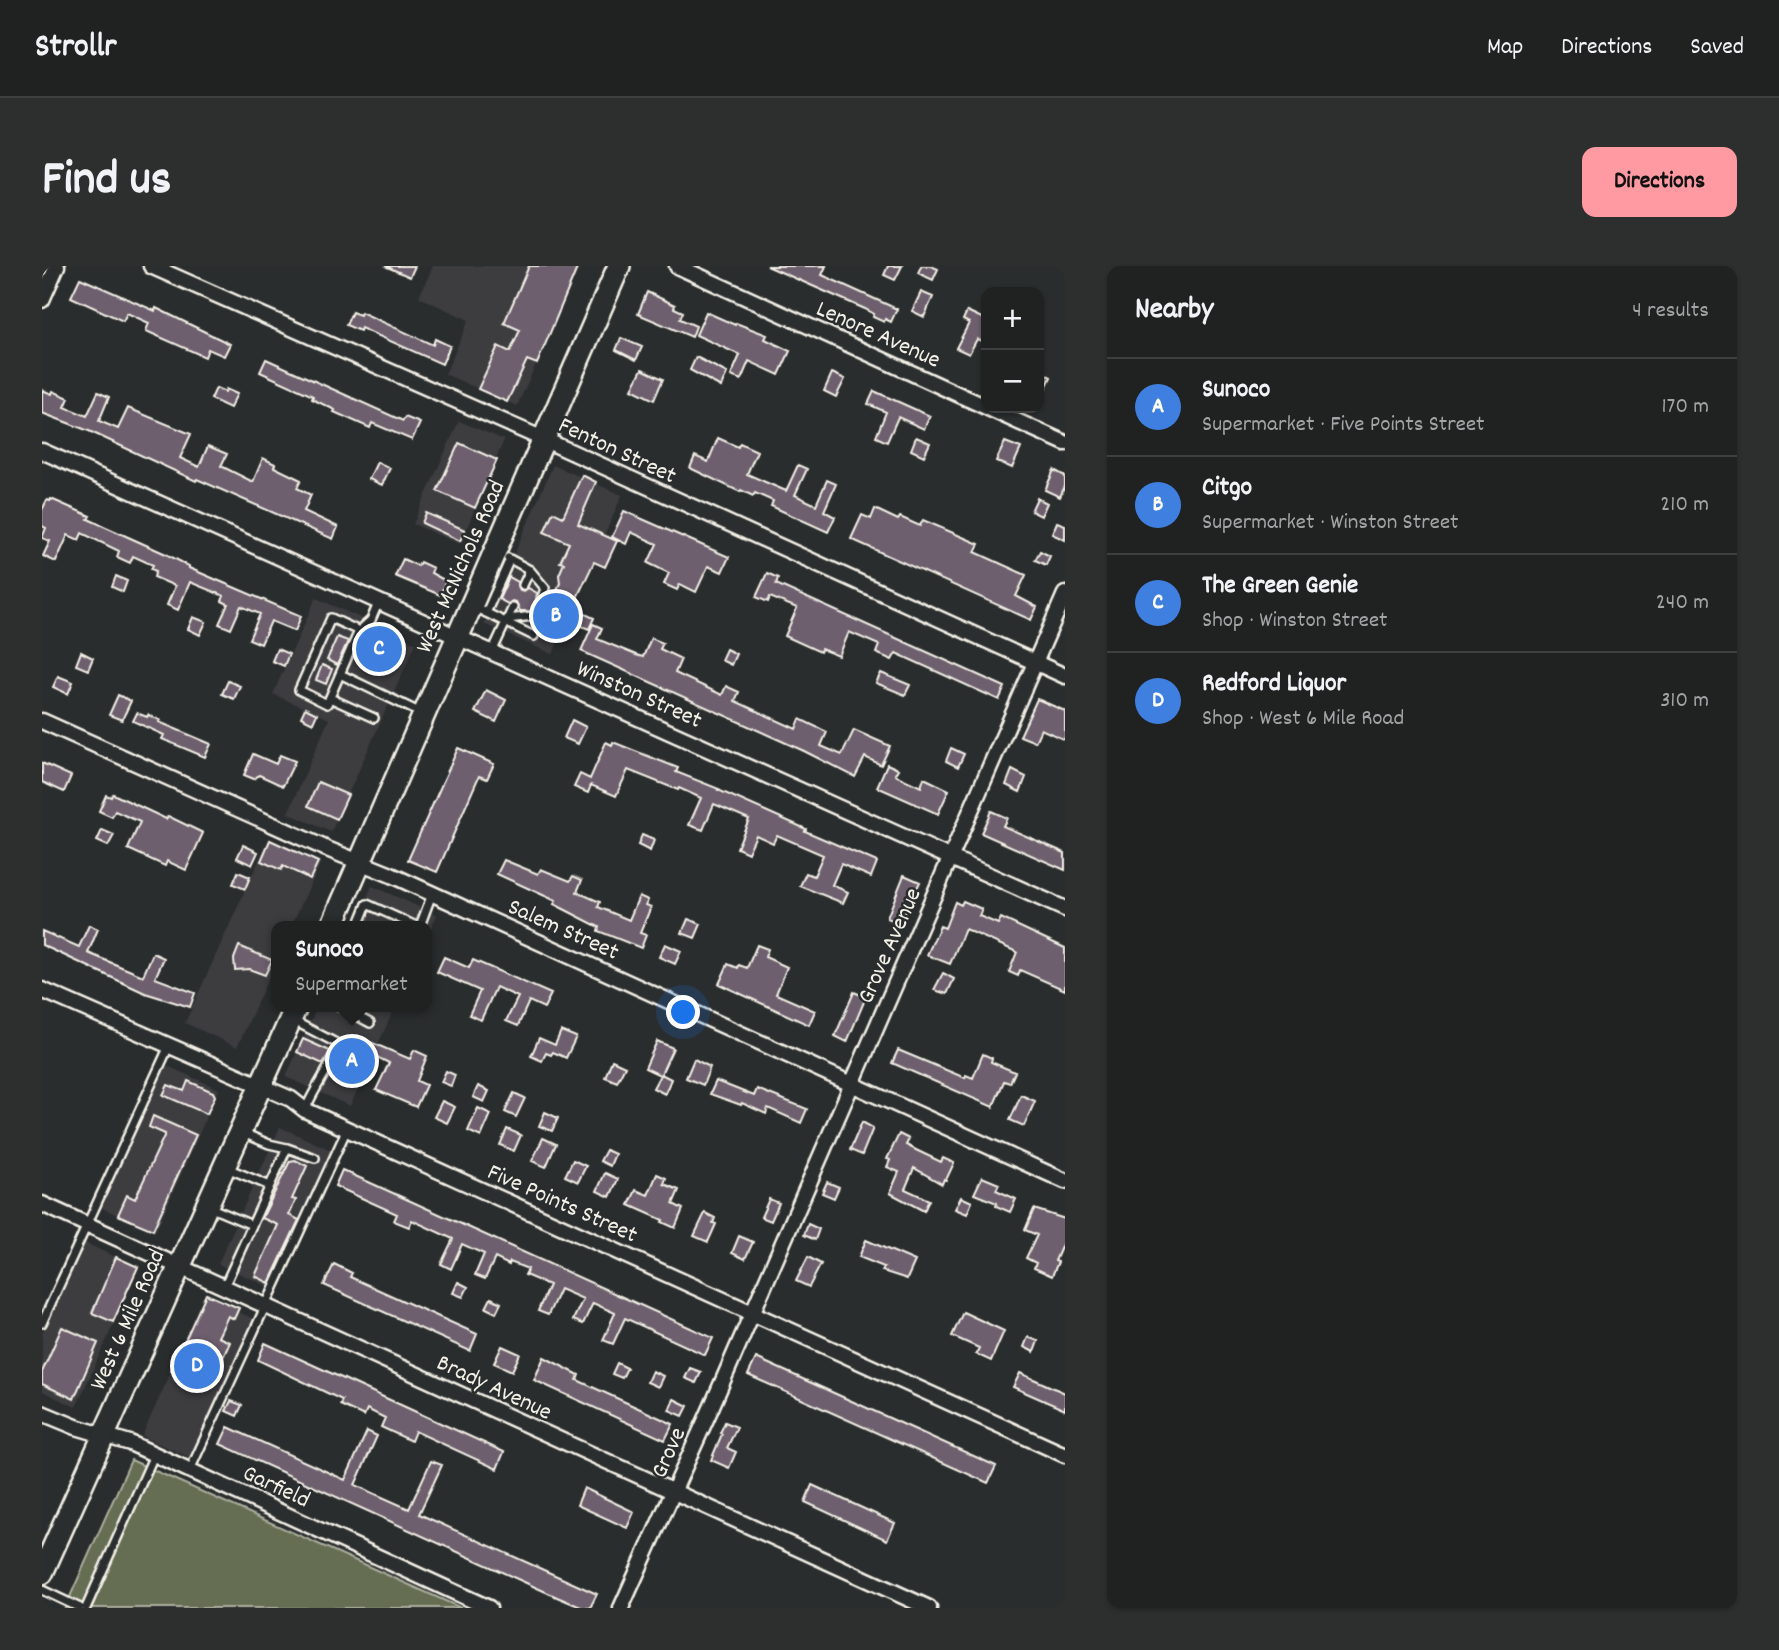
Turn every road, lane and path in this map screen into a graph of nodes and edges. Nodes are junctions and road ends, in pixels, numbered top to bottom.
1 (57, 266) edge
2 (151, 266) edge
3 (619, 266) edge
4 (677, 266) edge
5 (42, 300) edge
6 (981, 404) edge
7 (1000, 413) edge
8 (543, 439) junction
9 (1065, 443) edge
10 (42, 452) edge
11 (502, 555) junction
12 (530, 570) junction
13 (523, 585) dead end
14 (1065, 594) edge
15 (542, 598) dead end
16 (379, 601) junction
17 (513, 607) dead end
18 (478, 610) junction
19 (533, 616) dead end
20 (508, 621) junction
21 (359, 631) junction
22 (457, 636) junction
23 (534, 636) dead end
24 (492, 652) junction
25 (1035, 663) junction
26 (340, 674) junction
27 (1065, 676) edge
28 (330, 698) junction
29 (424, 714) junction
30 (374, 718) dead end
31 (42, 721) edge
32 (951, 858) junction
33 (358, 861) junction
34 (433, 894) junction
35 (1065, 909) edge
36 (334, 921) edge
37 (360, 921) edge
38 (406, 921) edge
39 (420, 921) edge
40 (42, 990) edge
41 (349, 1012) edge
42 (293, 1013) edge
43 (370, 1023) dead end
44 (169, 1046) junction
45 (853, 1084) junction
46 (260, 1086) junction
47 (305, 1110) junction
48 (347, 1129) junction
49 (239, 1131) junction
50 (287, 1148) junction
51 (315, 1158) dead end
52 (223, 1167) junction
53 (1065, 1181) edge
54 (270, 1186) junction
55 (42, 1204) edge
56 (205, 1205) junction
57 (87, 1224) junction
58 (252, 1225) junction
59 (178, 1265) junction
60 (224, 1288) junction
61 (266, 1307) junction
62 (752, 1313) junction
63 (42, 1323) edge
64 (42, 1413) edge
65 (104, 1434) junction
66 (155, 1454) junction
67 (1065, 1455) edge
68 (190, 1470) junction
69 (673, 1493) junction
70 (42, 1573) edge
71 (42, 1590) edge
72 (83, 1608) edge
73 (489, 1608) edge
74 (621, 1608) edge
75 (929, 1608) edge

1 - 5 street
2 - 8 street, Fenton Street
3 - 8 main road, West McNichols Road
4 - 6 street, Lenore Avenue
7 - 9 street, Lenore Avenue
8 - 11 main road, West McNichols Road
8 - 25 street, Fenton Street
10 - 16 street, Winston Street
11 - 12 lane
11 - 18 main road, West McNichols Road
12 - 13 lane
12 - 15 lane
14 - 25 street, Grove Avenue
16 - 21 lane
16 - 22 street, Winston Street
17 - 20 lane
18 - 20 lane
18 - 22 main road, West McNichols Road
19 - 20 lane
20 - 23 lane
20 - 24 lane
21 - 26 lane
21 - 28 lane
22 - 24 street, Winston Street
22 - 29 main road, West McNichols Road
24 - 32 street, Winston Street
25 - 27 street, Fenton Street
25 - 32 street, Grove Avenue
26 - 28 lane
26 - 29 lane
28 - 30 lane
29 - 33 main road, West McNichols Road
31 - 33 street, Salem Street
32 - 35 street, Winston Street
32 - 45 street, Grove Avenue
33 - 34 street, Salem Street
33 - 36 main road, West McNichols Road
34 - 39 lane
34 - 45 street, Salem Street
37 - 38 lane
40 - 44 street, Five Points Street
41 - 43 lane
42 - 46 main road
42 - 47 lane
44 - 46 street, Five Points Street
44 - 57 lane
45 - 53 street, Salem Street
45 - 62 street, Grove Avenue
46 - 47 street, Five Points Street
46 - 49 main road, West 6 Mile Road
47 - 48 street, Five Points Street
48 - 61 lane
48 - 62 street, Five Points Street
49 - 50 lane
49 - 52 main road, West 6 Mile Road
50 - 51 lane
50 - 54 lane
52 - 54 lane
52 - 56 main road, West 6 Mile Road
54 - 58 lane
55 - 57 street, Brady Avenue
56 - 58 lane
56 - 59 main road, West 6 Mile Road
57 - 59 street, Brady Avenue
57 - 63 lane
58 - 60 lane
59 - 60 street, Brady Avenue
59 - 65 main road, West 6 Mile Road
60 - 61 street, Brady Avenue
61 - 68 lane
61 - 69 street, Brady Avenue
62 - 67 street, Five Points Street
62 - 69 street, Grove
64 - 65 street, Garfield
65 - 66 street, Garfield
65 - 70 main road, West 6 Mile Road
66 - 68 street, Garfield
66 - 72 lane
68 - 73 street, Garfield
69 - 74 street, Grove
69 - 75 street, Brady Avenue
71 - 72 lane

